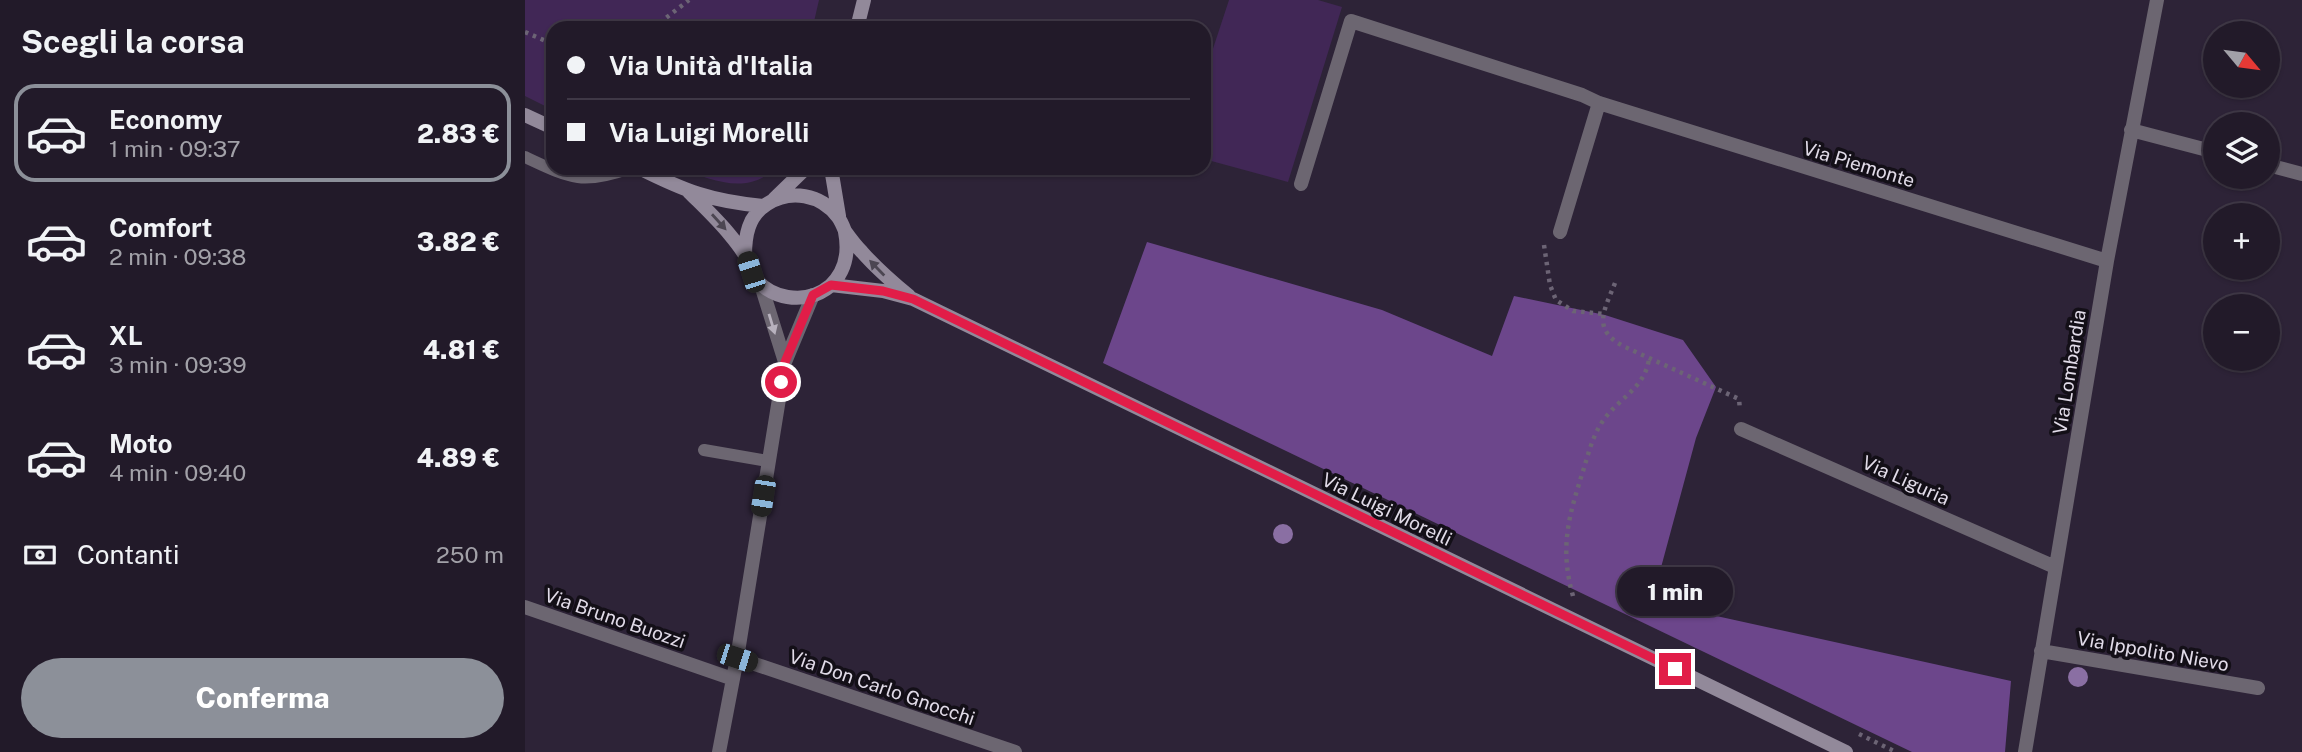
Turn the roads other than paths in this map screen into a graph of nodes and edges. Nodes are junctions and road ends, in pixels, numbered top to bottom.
1 (864, 0) edge
2 (2157, 0) edge
3 (859, 21) edge
4 (1599, 103) junction
5 (525, 115) edge
6 (546, 125) edge
7 (2131, 130) junction
8 (2203, 149) edge
9 (525, 157) edge
10 (546, 166) edge
11 (2280, 168) edge
12 (2302, 174) edge
13 (566, 175) edge
14 (610, 175) edge
15 (654, 175) edge
16 (798, 175) edge
17 (832, 175) edge
18 (1301, 184) dead end
19 (689, 192) junction
20 (767, 204) junction
21 (842, 225) junction
22 (1560, 232) dead end
23 (745, 256) junction
24 (2107, 261) junction
25 (761, 285) junction
26 (831, 285) junction
27 (813, 295) junction
28 (913, 299) junction
29 (785, 362) junction
30 (1741, 429) road end
31 (704, 450) dead end
32 (768, 461) junction
33 (2056, 567) junction
34 (525, 607) edge
35 (2041, 651) junction
36 (737, 658) junction
37 (733, 678) junction
38 (2258, 688) dead end
39 (719, 752) edge
40 (1015, 752) edge
41 (1846, 752) edge
42 (2025, 752) edge

1 - 3 street
2 - 7 street, Via Lombardia
4 - 18 street, Via Piemonte
4 - 22 street
4 - 24 street, Via Piemonte
5 - 6 street
7 - 8 street
7 - 24 street, Via Lombardia
9 - 10 lane
11 - 12 street
13 - 14 lane
15 - 19 street, Via Luigi Morelli
16 - 20 street
17 - 21 street
19 - 20 street, Via Luigi Morelli
19 -> 23 street, Via Luigi Morelli
20 - 21 street, Via Luigi Morelli
20 - 23 street
21 - 26 street
28 -> 21 street, Via Luigi Morelli
23 - 25 street, Via Luigi Morelli
24 - 33 street, Via Lombardia
25 - 27 street
25 -> 29 street
26 - 27 street
26 - 28 street, Via Luigi Morelli
27 - 29 street
28 - 41 street, Via Luigi Morelli
29 - 32 street
30 - 33 street, Via Liguria
31 - 32 lane
32 - 36 street
33 - 35 street, Via Lombardia
34 - 37 street, Via Bruno Buozzi
35 - 38 street, Via Ippolito Nievo
35 - 42 street, Via Lombardia
36 - 37 street
36 - 40 street, Via Don Carlo Gnocchi
37 - 39 street

